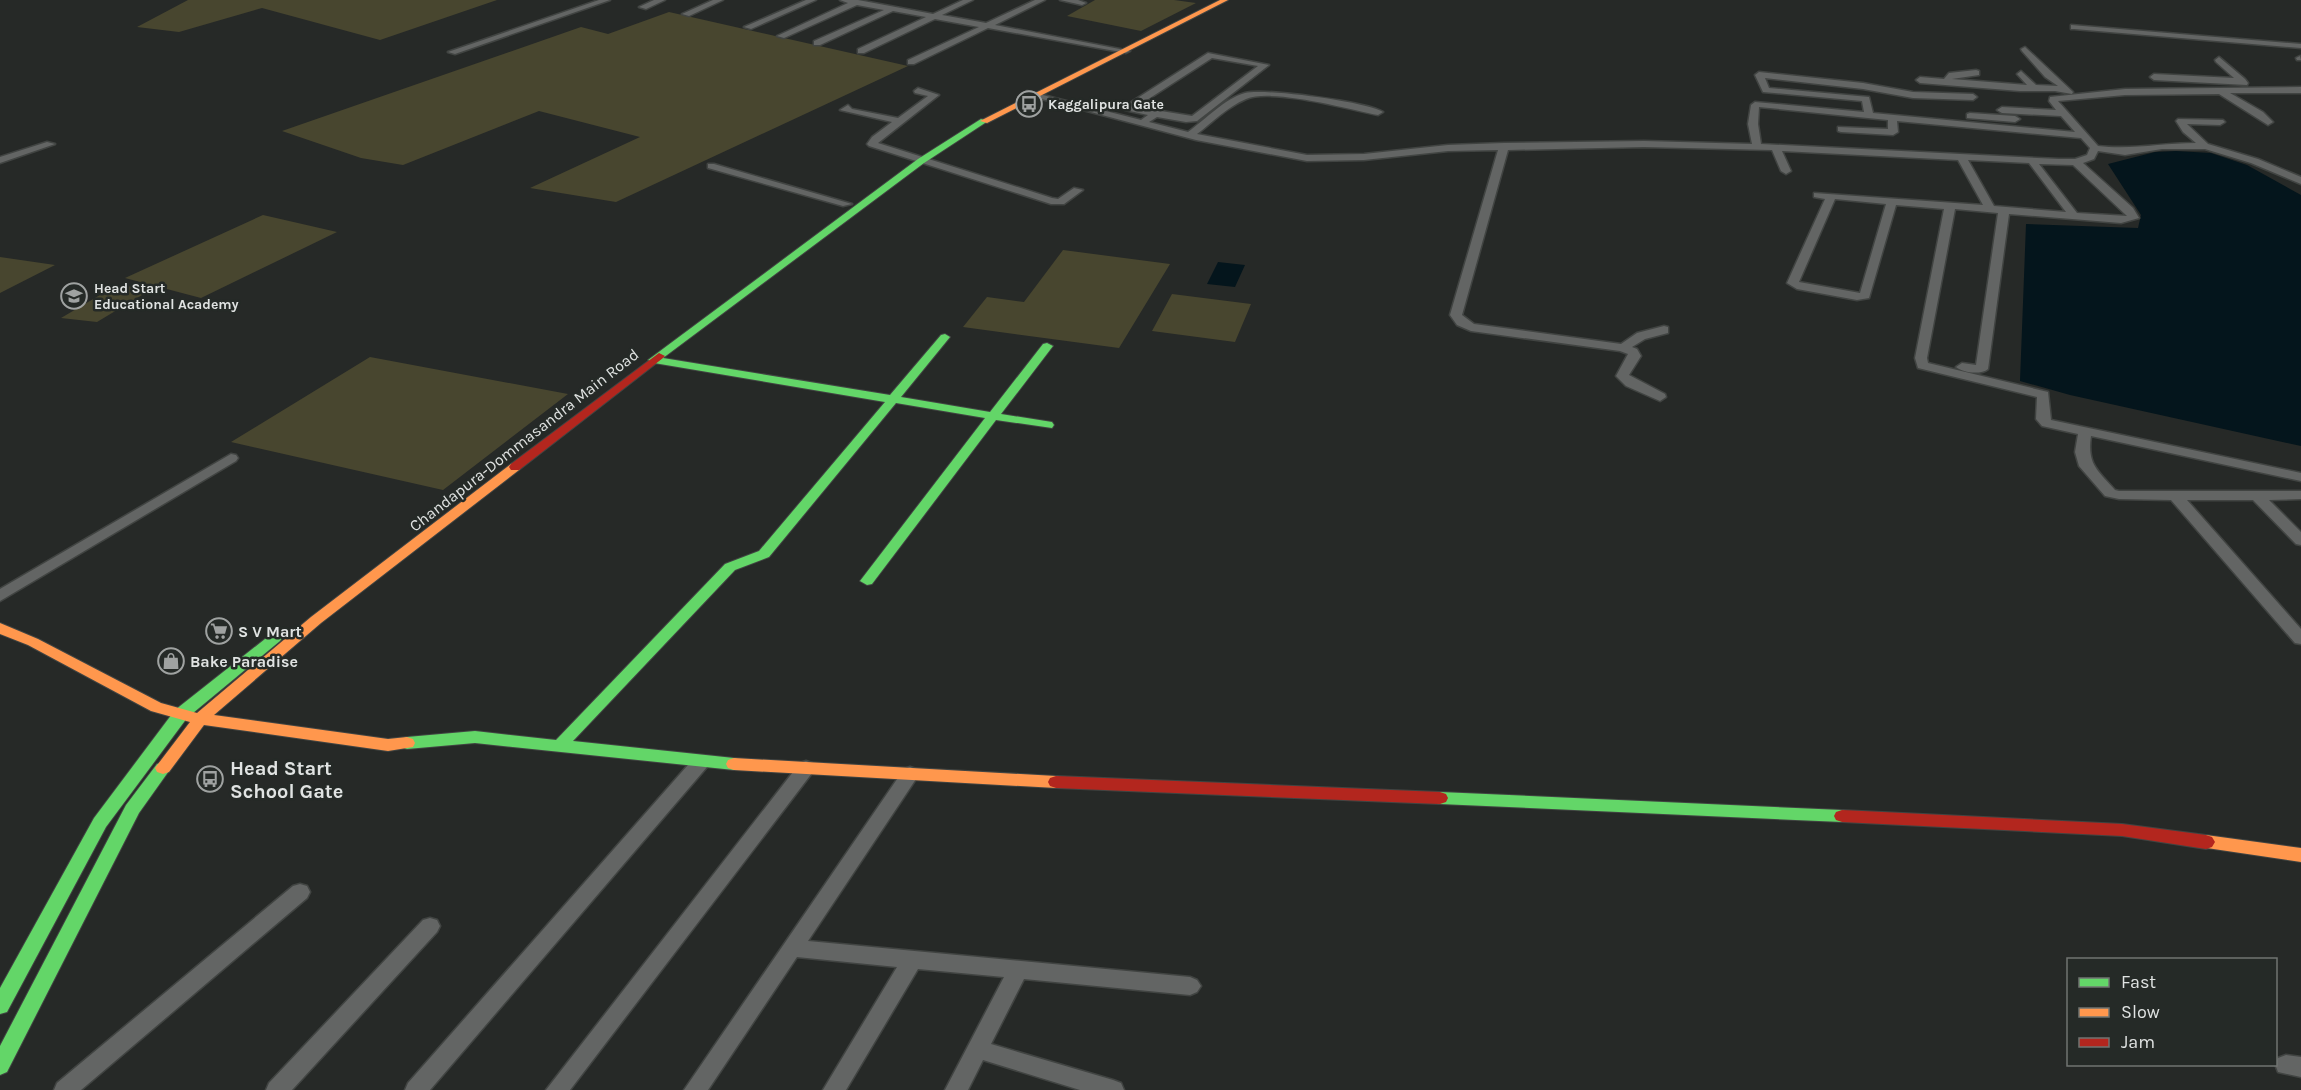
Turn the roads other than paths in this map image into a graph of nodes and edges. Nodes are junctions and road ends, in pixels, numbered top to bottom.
1 (606, 0) edge
2 (661, 0) edge
3 (719, 0) edge
4 (812, 0) edge
5 (844, 0) edge
6 (902, 0) edge
7 (969, 0) edge
8 (1041, 0) edge
9 (1064, 0) edge
10 (1214, 0) edge
11 (1225, 0) edge
12 (857, 2) junction
13 (1082, 3) dead end
14 (644, 7) dead end
15 (889, 8) junction
16 (686, 14) dead end
17 (935, 16) junction
18 (758, 23) junction
19 (769, 26) dead end
20 (988, 26) junction
21 (748, 27) dead end
22 (2074, 27) dead end
23 (781, 32) dead end
24 (817, 43) dead end
25 (2301, 46) edge
26 (2025, 49) dead end
27 (1121, 50) junction
28 (861, 51) dead end
29 (452, 52) dead end
30 (2219, 60) dead end
31 (911, 62) dead end
32 (1976, 73) dead end
33 (2021, 74) dead end
34 (2154, 77) dead end
35 (1920, 80) dead end
36 (2242, 81) junction
37 (1951, 83) junction
38 (1863, 86) junction
39 (2034, 88) junction
40 (2301, 90) edge
41 (918, 91) dead end
42 (2253, 91) junction
43 (2222, 92) junction
44 (1031, 95) junction
45 (2077, 95) junction
46 (1973, 97) dead end
47 (1867, 107) junction
48 (848, 108) dead end
49 (1987, 109) dead end
50 (1378, 112) dead end
51 (2065, 113) junction
52 (1155, 114) junction
53 (1892, 117) junction
54 (2015, 119) dead end
55 (902, 121) junction
56 (1144, 122) junction
57 (2220, 122) dead end
58 (2268, 122) dead end
59 (1841, 129) dead end
60 (1190, 135) junction
61 (2083, 135) junction
62 (50, 144) dead end
63 (1504, 146) junction
64 (1724, 146) junction
65 (2205, 146) junction
66 (1757, 147) junction
67 (1776, 148) junction
68 (2095, 148) junction
69 (1961, 157) junction
70 (916, 159) junction
71 (0, 160) edge
72 (1728, 160) dead end
73 (2032, 161) junction
74 (2076, 162) junction
75 (711, 166) dead end
76 (1786, 171) dead end
77 (2301, 182) edge
78 (1078, 190) dead end
79 (1818, 195) dead end
80 (1831, 196) junction
81 (1893, 201) junction
82 (847, 204) junction
83 (1950, 206) junction
84 (1990, 209) junction
85 (2004, 210) junction
86 (2074, 216) junction
87 (1664, 330) dead end
88 (945, 338) dead end
89 (1047, 346) dead end
90 (1623, 348) junction
91 (1921, 358) junction
92 (654, 360) junction
93 (1660, 397) dead end
94 (893, 399) junction
95 (994, 416) junction
96 (1048, 425) dead end
97 (2085, 431) junction
98 (231, 458) dead end
99 (2301, 477) edge
100 (2257, 495) junction
101 (2301, 495) edge
102 (2175, 496) junction
103 (2301, 541) edge
104 (867, 581) dead end
105 (0, 596) edge
106 (0, 628) edge
107 (2301, 639) edge
108 (181, 714) junction
109 (200, 719) junction
110 (559, 747) junction
111 (701, 762) junction
112 (806, 768) junction
113 (910, 774) junction
114 (2301, 855) edge
115 (300, 892) dead end
116 (430, 926) dead end
117 (792, 948) junction
118 (912, 960) junction
119 (1018, 970) junction
120 (1190, 986) dead end
121 (0, 1006) edge
122 (977, 1049) junction
123 (0, 1066) edge
124 (64, 1090) edge
125 (277, 1090) edge
126 (416, 1090) edge
127 (557, 1090) edge
128 (695, 1090) edge
129 (834, 1090) edge
130 (956, 1090) edge
131 (1113, 1090) edge

1 - 29 street
2 - 14 street
3 - 16 street
4 - 18 street
5 - 12 street
6 - 15 street
7 - 17 street
8 - 20 street
9 - 13 street
10 - 27 main road, Chandapura-Dommasandra Main Road
11 - 27 main road, Chandapura-Dommasandra Main Road
12 - 15 street
12 - 23 street
15 - 17 street
15 - 24 street
17 - 20 street
17 - 28 street
18 - 19 street
18 - 21 street
20 - 27 street
20 - 31 street
22 - 25 street
26 - 45 street
27 - 44 main road, Chandapura-Dommasandra Main Road
30 - 36 street
32 - 37 street
33 - 39 street
34 - 36 street
35 - 37 street
36 - 42 street
37 - 39 street
38 - 46 street
38 - 47 street
38 - 47 street
39 - 45 street
40 - 42 street
41 - 55 street
42 - 43 street
43 - 45 street
43 - 58 street
44 - 56 street
44 - 70 main road, Chandapura-Dommasandra Main Road
45 - 51 street
47 - 53 street
47 - 54 street
47 - 66 street
48 - 55 street
49 - 51 street
50 - 60 street
51 - 61 street
52 - 52 street
52 - 56 street
53 - 59 street
53 - 61 street
55 - 70 street
56 - 60 street
57 - 65 street
60 - 63 street
61 - 68 street
62 - 71 street
63 - 64 street
63 - 90 street
64 - 66 street
64 - 72 street
65 - 68 street
65 - 77 street
66 - 67 street
67 - 69 street
67 - 76 street
68 - 74 street
69 - 73 street
69 - 84 street
70 - 78 street
70 - 82 main road, Chandapura-Dommasandra Main Road
70 - 92 main road, Chandapura-Dommasandra Main Road
73 - 74 street
73 - 86 street
74 - 86 street
75 - 82 street
79 - 80 street
80 - 81 street
80 - 81 street
81 - 83 street
82 - 108 main road, Chandapura-Dommasandra Main Road
83 - 84 street
83 - 91 street
84 - 85 street
85 - 86 street
85 - 91 street
87 - 90 street
88 - 94 main road
89 - 95 main road
90 - 93 street
91 - 97 street
92 - 94 main road
92 - 109 main road, Chandapura-Dommasandra Main Road
94 - 95 main road
94 - 110 main road
95 - 96 main road
95 - 104 main road
97 - 99 street
97 - 102 street
98 - 105 street
100 - 101 street
100 - 102 street
100 - 103 street
102 - 107 street
106 - 108 main road
108 - 109 main road
108 - 121 main road, Chandapura-Dommasandra Main Road
109 - 110 main road
109 - 123 main road, Chandapura-Dommasandra Main Road
110 - 111 main road
111 - 112 main road
111 - 126 street
112 - 113 main road
112 - 127 street
113 - 114 main road
113 - 117 street
115 - 124 street
116 - 125 street
117 - 118 street
117 - 128 street
118 - 119 street
118 - 129 street
119 - 120 street
119 - 122 street
122 - 130 street
122 - 131 street

